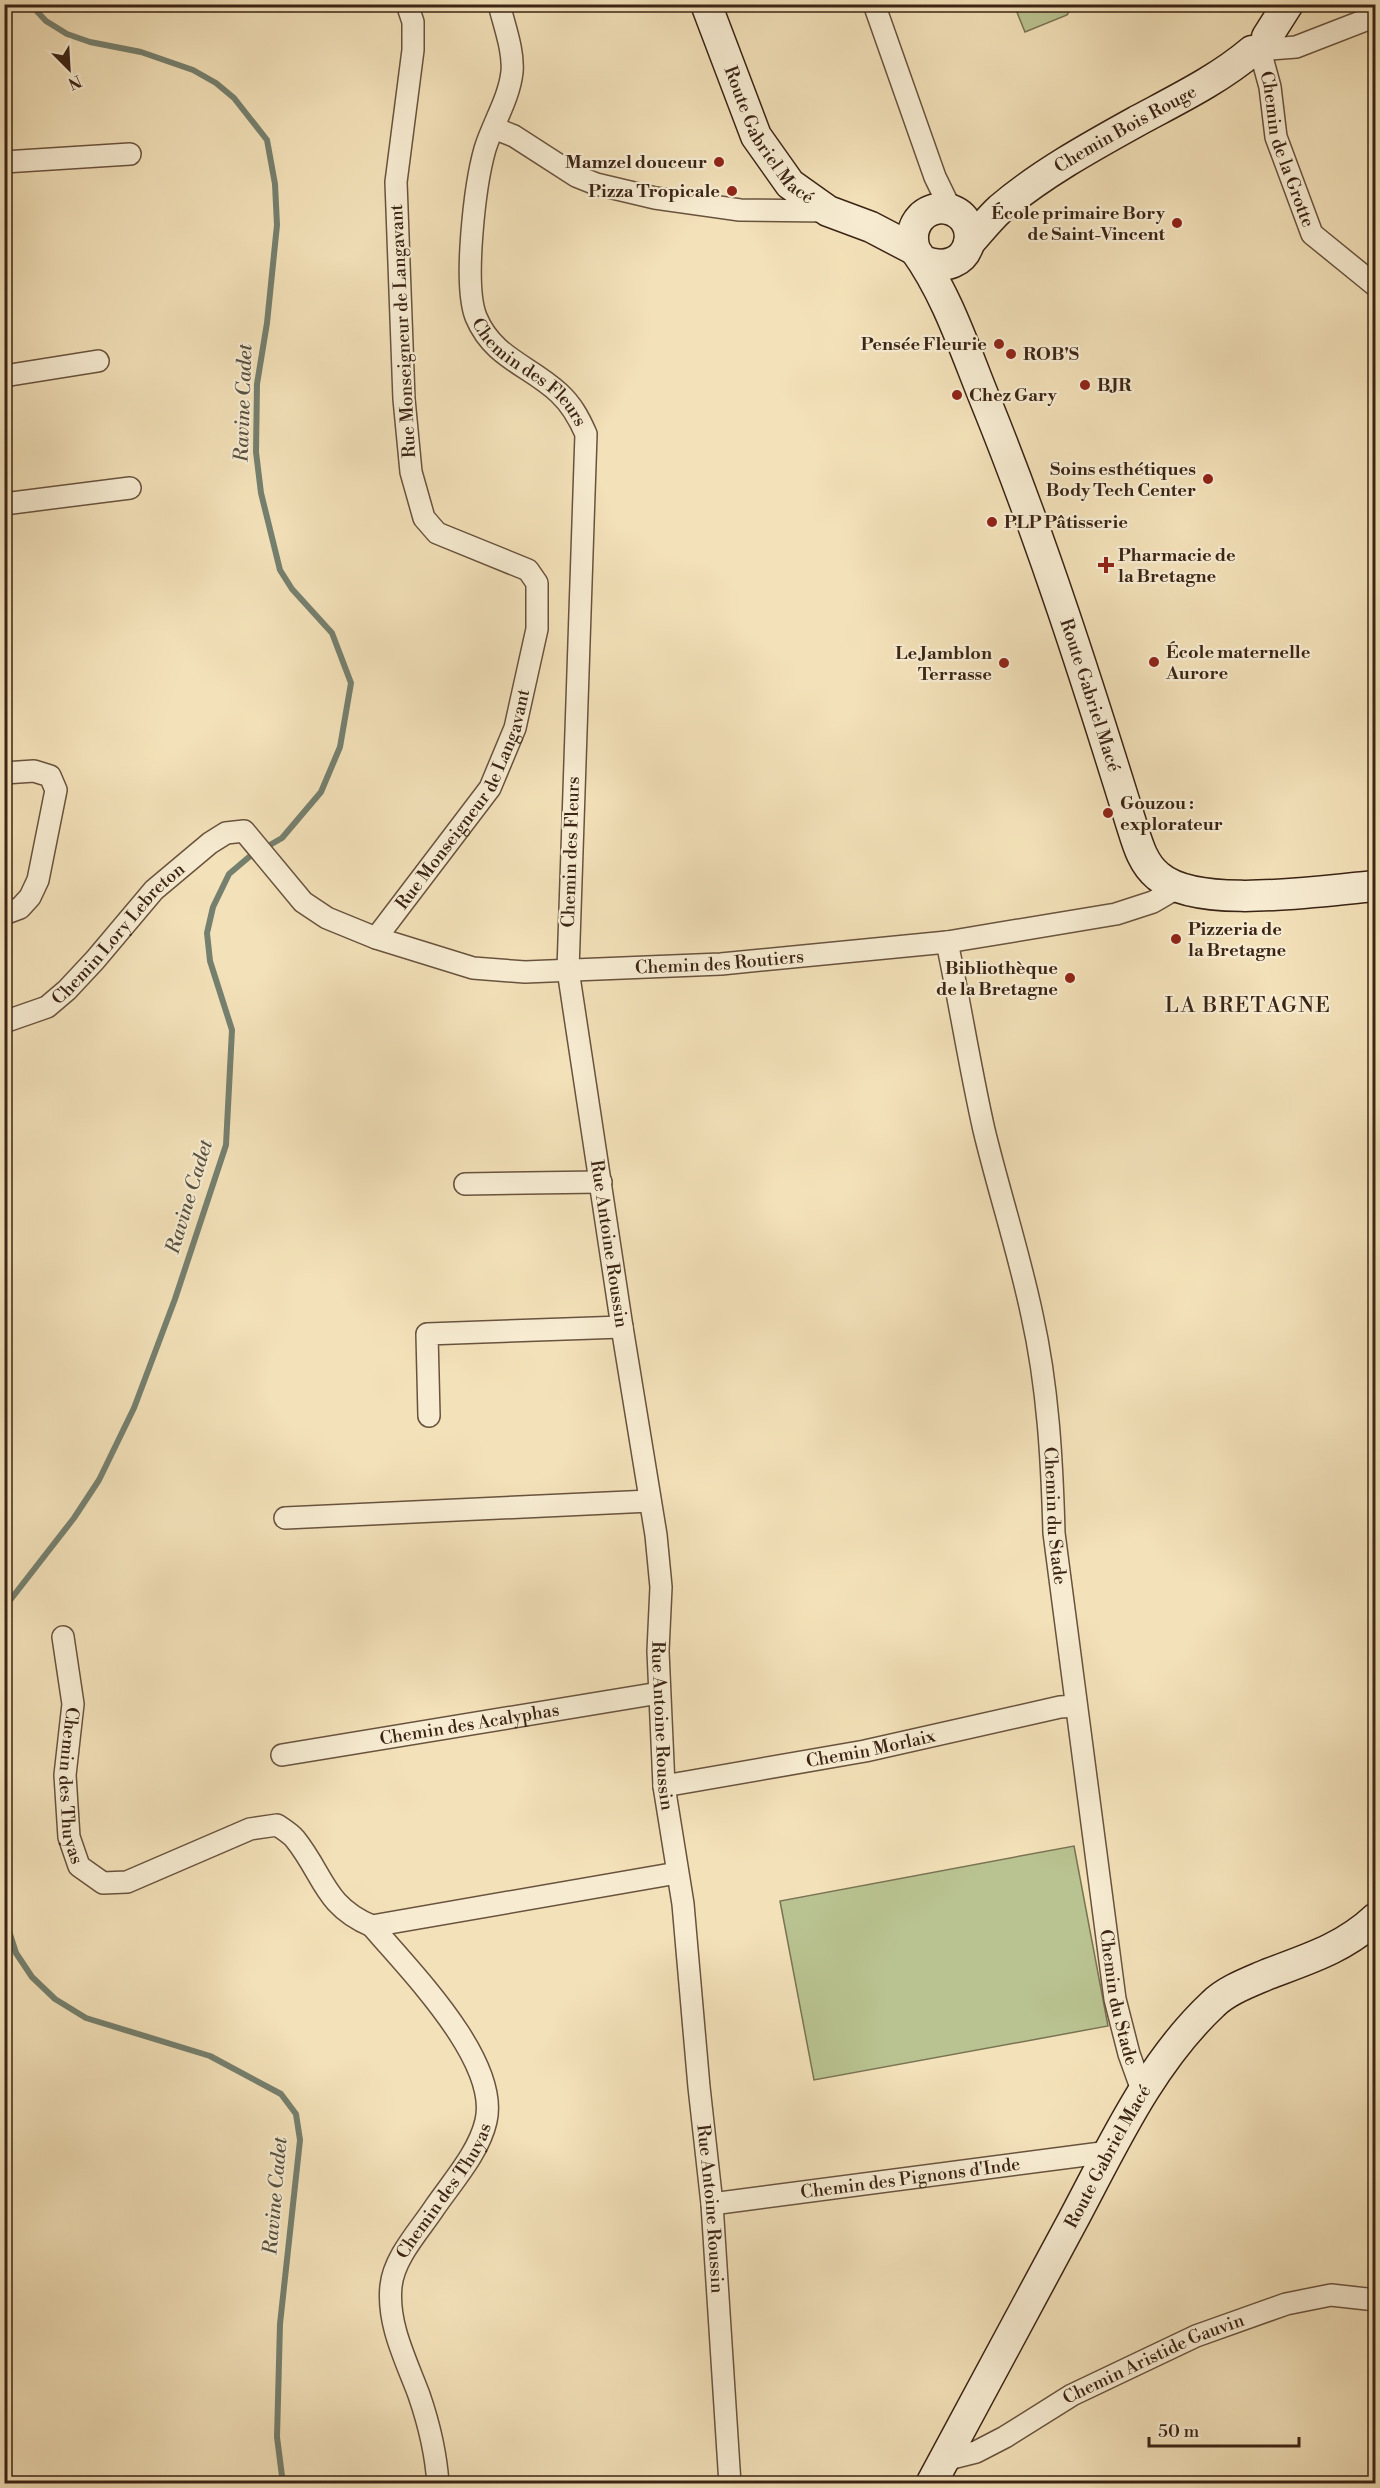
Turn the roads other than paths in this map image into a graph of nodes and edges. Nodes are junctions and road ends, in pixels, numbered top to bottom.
1 (406, 4) edge
2 (499, 4) edge
3 (706, 4) edge
4 (874, 4) edge
5 (1288, 4) edge
6 (1376, 16) edge
7 (1263, 48) junction
8 (494, 128) junction
9 (130, 154) dead end
10 (4, 162) edge
11 (999, 210) junction
12 (828, 211) junction
13 (932, 228) junction
14 (962, 252) junction
15 (1376, 286) edge
16 (947, 305) junction
17 (98, 361) dead end
18 (4, 376) edge
19 (130, 488) dead end
20 (4, 504) edge
21 (4, 773) edge
22 (280, 874) joint
23 (1376, 886) edge
24 (1177, 888) junction
25 (4, 914) edge
26 (376, 939) junction
27 (947, 942) junction
28 (568, 970) junction
29 (4, 1022) edge
30 (601, 1182) junction
31 (465, 1184) dead end
32 (622, 1327) junction
33 (429, 1416) dead end
34 (650, 1501) junction
35 (285, 1518) dead end
36 (63, 1637) dead end
37 (659, 1693) junction
38 (1076, 1706) junction
39 (282, 1755) dead end
40 (664, 1786) junction
41 (677, 1873) junction
42 (1376, 1918) edge
43 (372, 1926) junction
44 (1143, 2093) junction
45 (1109, 2152) junction
46 (712, 2204) junction
47 (1376, 2300) edge
48 (937, 2472) edge
49 (438, 2484) edge
50 (730, 2484) edge

1 - 26 street, Rue Monseigneur de Langavant
2 - 8 street, Chemin des Fleurs
3 - 12 main road, Route Gabriel Macé
4 - 13 street
5 - 7 main road, Chemin Bois Rouge
6 - 7 street
7 - 11 main road, Chemin Bois Rouge
7 - 15 street, Chemin de la Grotte
8 - 12 street
8 - 28 street, Chemin des Fleurs
9 - 10 street
11 - 13 main road, Chemin Bois Rouge
11 - 14 main road, Chemin Bois Rouge
12 - 13 main road, Route Gabriel Macé
13 - 14 main road
13 - 14 main road
13 - 16 main road, Route Gabriel Macé
14 - 16 main road
16 - 24 main road, Route Gabriel Macé
17 - 18 street
19 - 20 street
21 - 25 street
22 - 26 street, Chemin des Routiers
22 - 29 street, Chemin Lory Lebreton
23 - 24 main road, Route Gabriel Macé
24 - 27 street, Chemin des Routiers
26 - 28 street, Chemin des Routiers
27 - 28 street, Chemin des Routiers
27 - 38 street, Chemin du Stade
28 - 30 street, Rue Antoine Roussin
30 - 31 street
30 - 32 street, Rue Antoine Roussin
32 - 33 street
32 - 34 street, Rue Antoine Roussin
34 - 35 street
34 - 37 street, Rue Antoine Roussin
36 - 43 street, Chemin des Thuyas
37 - 39 street, Chemin des Acalyphas
37 - 40 street, Rue Antoine Roussin
38 - 40 street, Chemin Morlaix
38 - 44 street, Chemin du Stade
40 - 41 street, Rue Antoine Roussin
41 - 43 street
41 - 46 street, Rue Antoine Roussin
42 - 44 main road, Route Gabriel Macé
43 - 49 street, Chemin des Thuyas
44 - 45 main road, Route Gabriel Macé
45 - 46 street, Chemin des Pignons d'Inde
45 - 48 main road, Route Gabriel Macé
46 - 50 street, Rue Antoine Roussin
47 - 48 street, Chemin Aristide Gauvin

